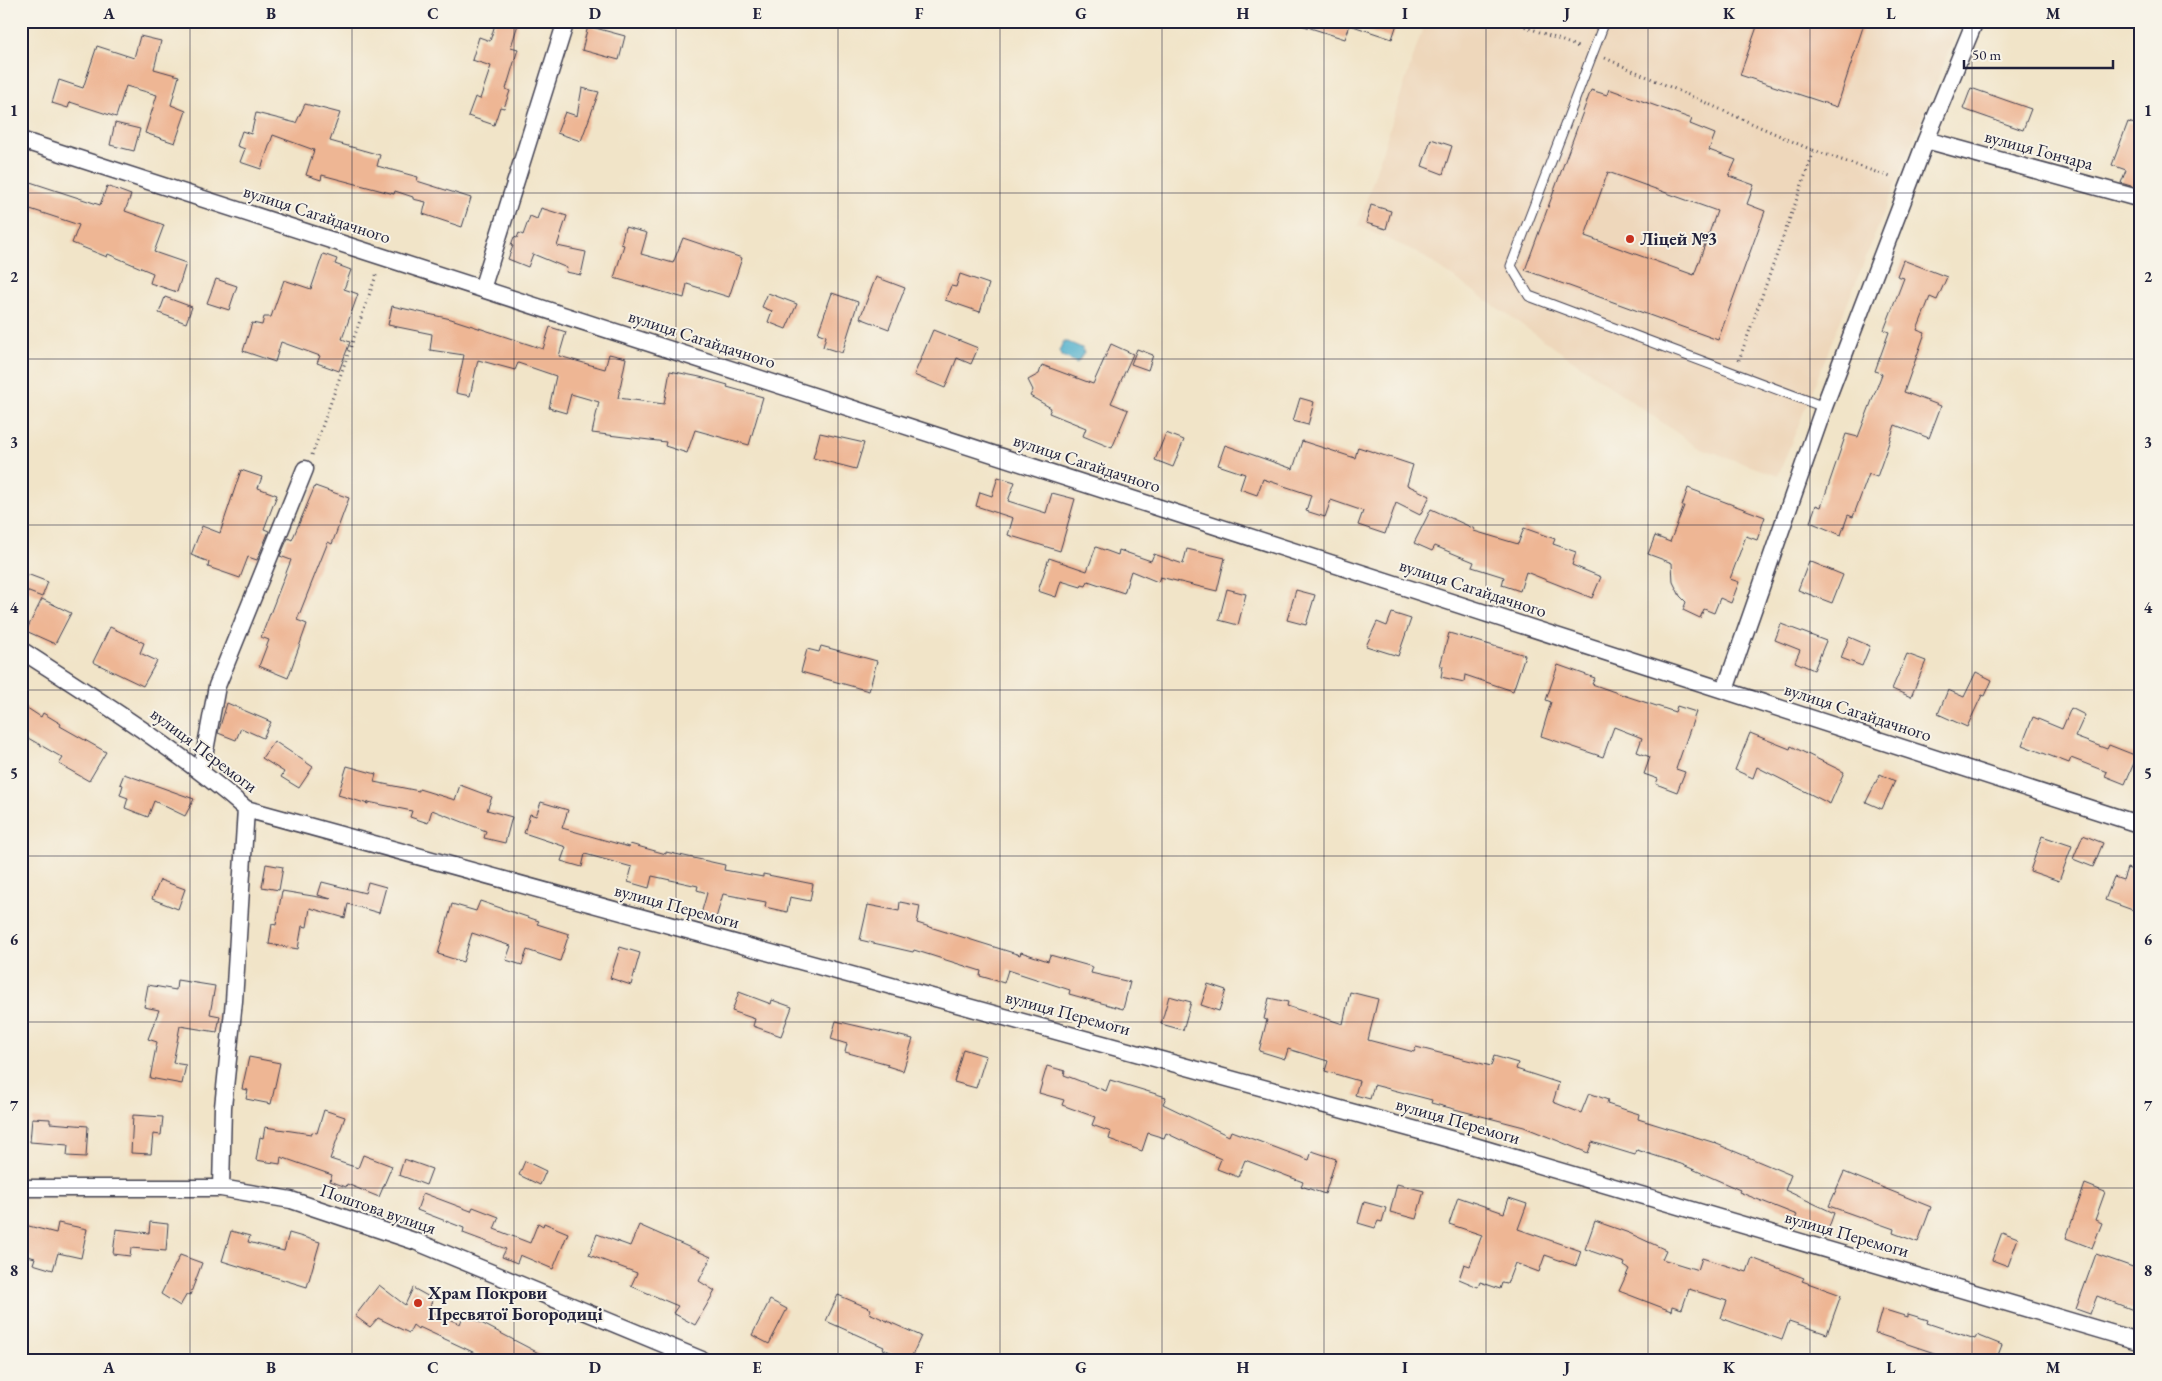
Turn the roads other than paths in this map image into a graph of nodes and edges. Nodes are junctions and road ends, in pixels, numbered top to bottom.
1 (566, 21) edge
2 (1605, 21) edge
3 (1975, 21) edge
4 (21, 140) edge
5 (1926, 140) junction
6 (2141, 199) edge
7 (482, 289) junction
8 (1824, 407) junction
9 (306, 469) road end
10 (21, 650) edge
11 (1725, 690) junction
12 (201, 772) junction
13 (246, 809) junction
14 (2141, 824) edge
15 (21, 1188) edge
16 (221, 1188) junction
17 (2141, 1342) edge
18 (702, 1360) edge

1 - 7 street
2 - 8 lane
3 - 5 street
4 - 7 street, вулиця Сагайдачного
5 - 6 street, вулиця Гончара
5 - 8 street
7 - 11 street, вулиця Сагайдачного
8 - 11 street
9 - 12 street
10 - 12 street, вулиця Перемоги
11 - 14 street, вулиця Сагайдачного
12 - 13 street, вулиця Перемоги
13 - 16 street
13 - 17 street, вулиця Перемоги
15 - 16 street, Поштова вулиця
16 - 18 street, Поштова вулиця

